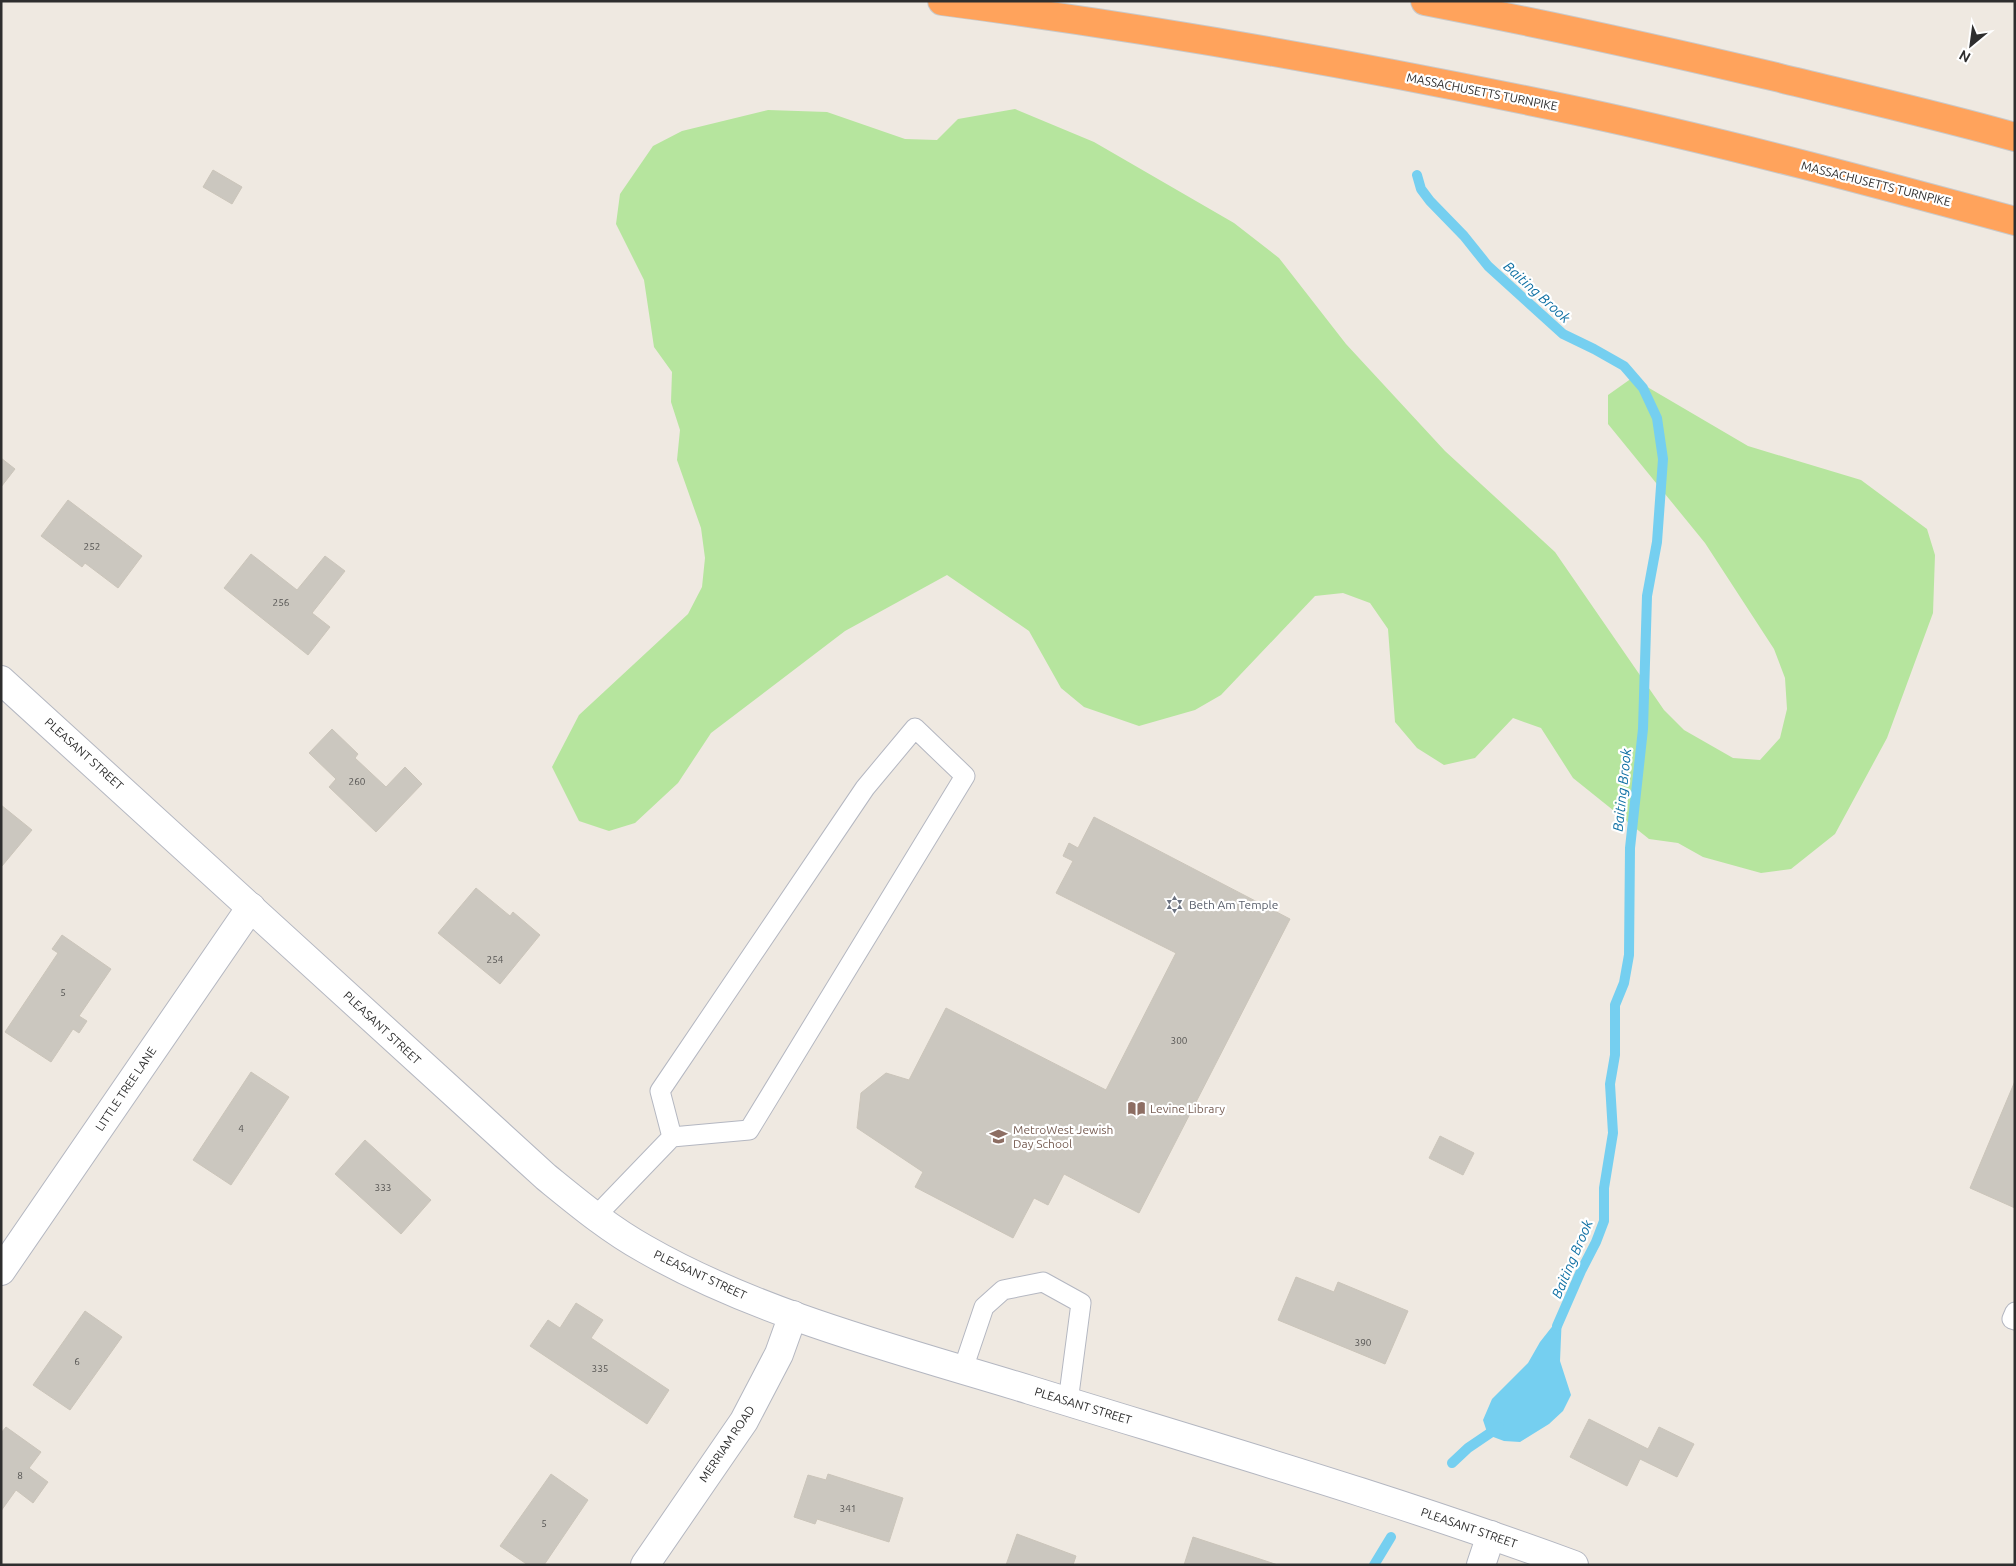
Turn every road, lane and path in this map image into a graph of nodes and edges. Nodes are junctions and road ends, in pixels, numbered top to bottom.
1 (942, 1) edge
2 (1425, 1) edge
3 (2015, 137) edge
4 (2015, 220) edge
5 (1, 680) edge
6 (251, 907) junction
7 (672, 1137) junction
8 (595, 1217) junction
9 (1, 1271) edge
10 (2015, 1312) edge
11 (793, 1315) junction
12 (2015, 1320) edge
13 (963, 1369) junction
14 (1068, 1402) junction
15 (1491, 1536) junction
16 (645, 1565) edge
17 (1481, 1565) edge
18 (1574, 1565) edge

1 - 4 highway, MASSACHUSETTS TURNPIKE
2 - 3 highway
5 - 6 main road, PLEASANT STREET
6 - 8 main road, PLEASANT STREET
6 - 9 main road, LITTLE TREE LANE
7 - 7 lane
7 - 8 lane
8 - 11 main road, PLEASANT STREET
10 - 12 lane
11 - 13 main road, PLEASANT STREET
11 - 16 main road, MERRIAM ROAD
13 - 14 main road, PLEASANT STREET
13 - 14 lane
14 - 15 main road, PLEASANT STREET
15 - 17 main road
15 - 18 main road, PLEASANT STREET

